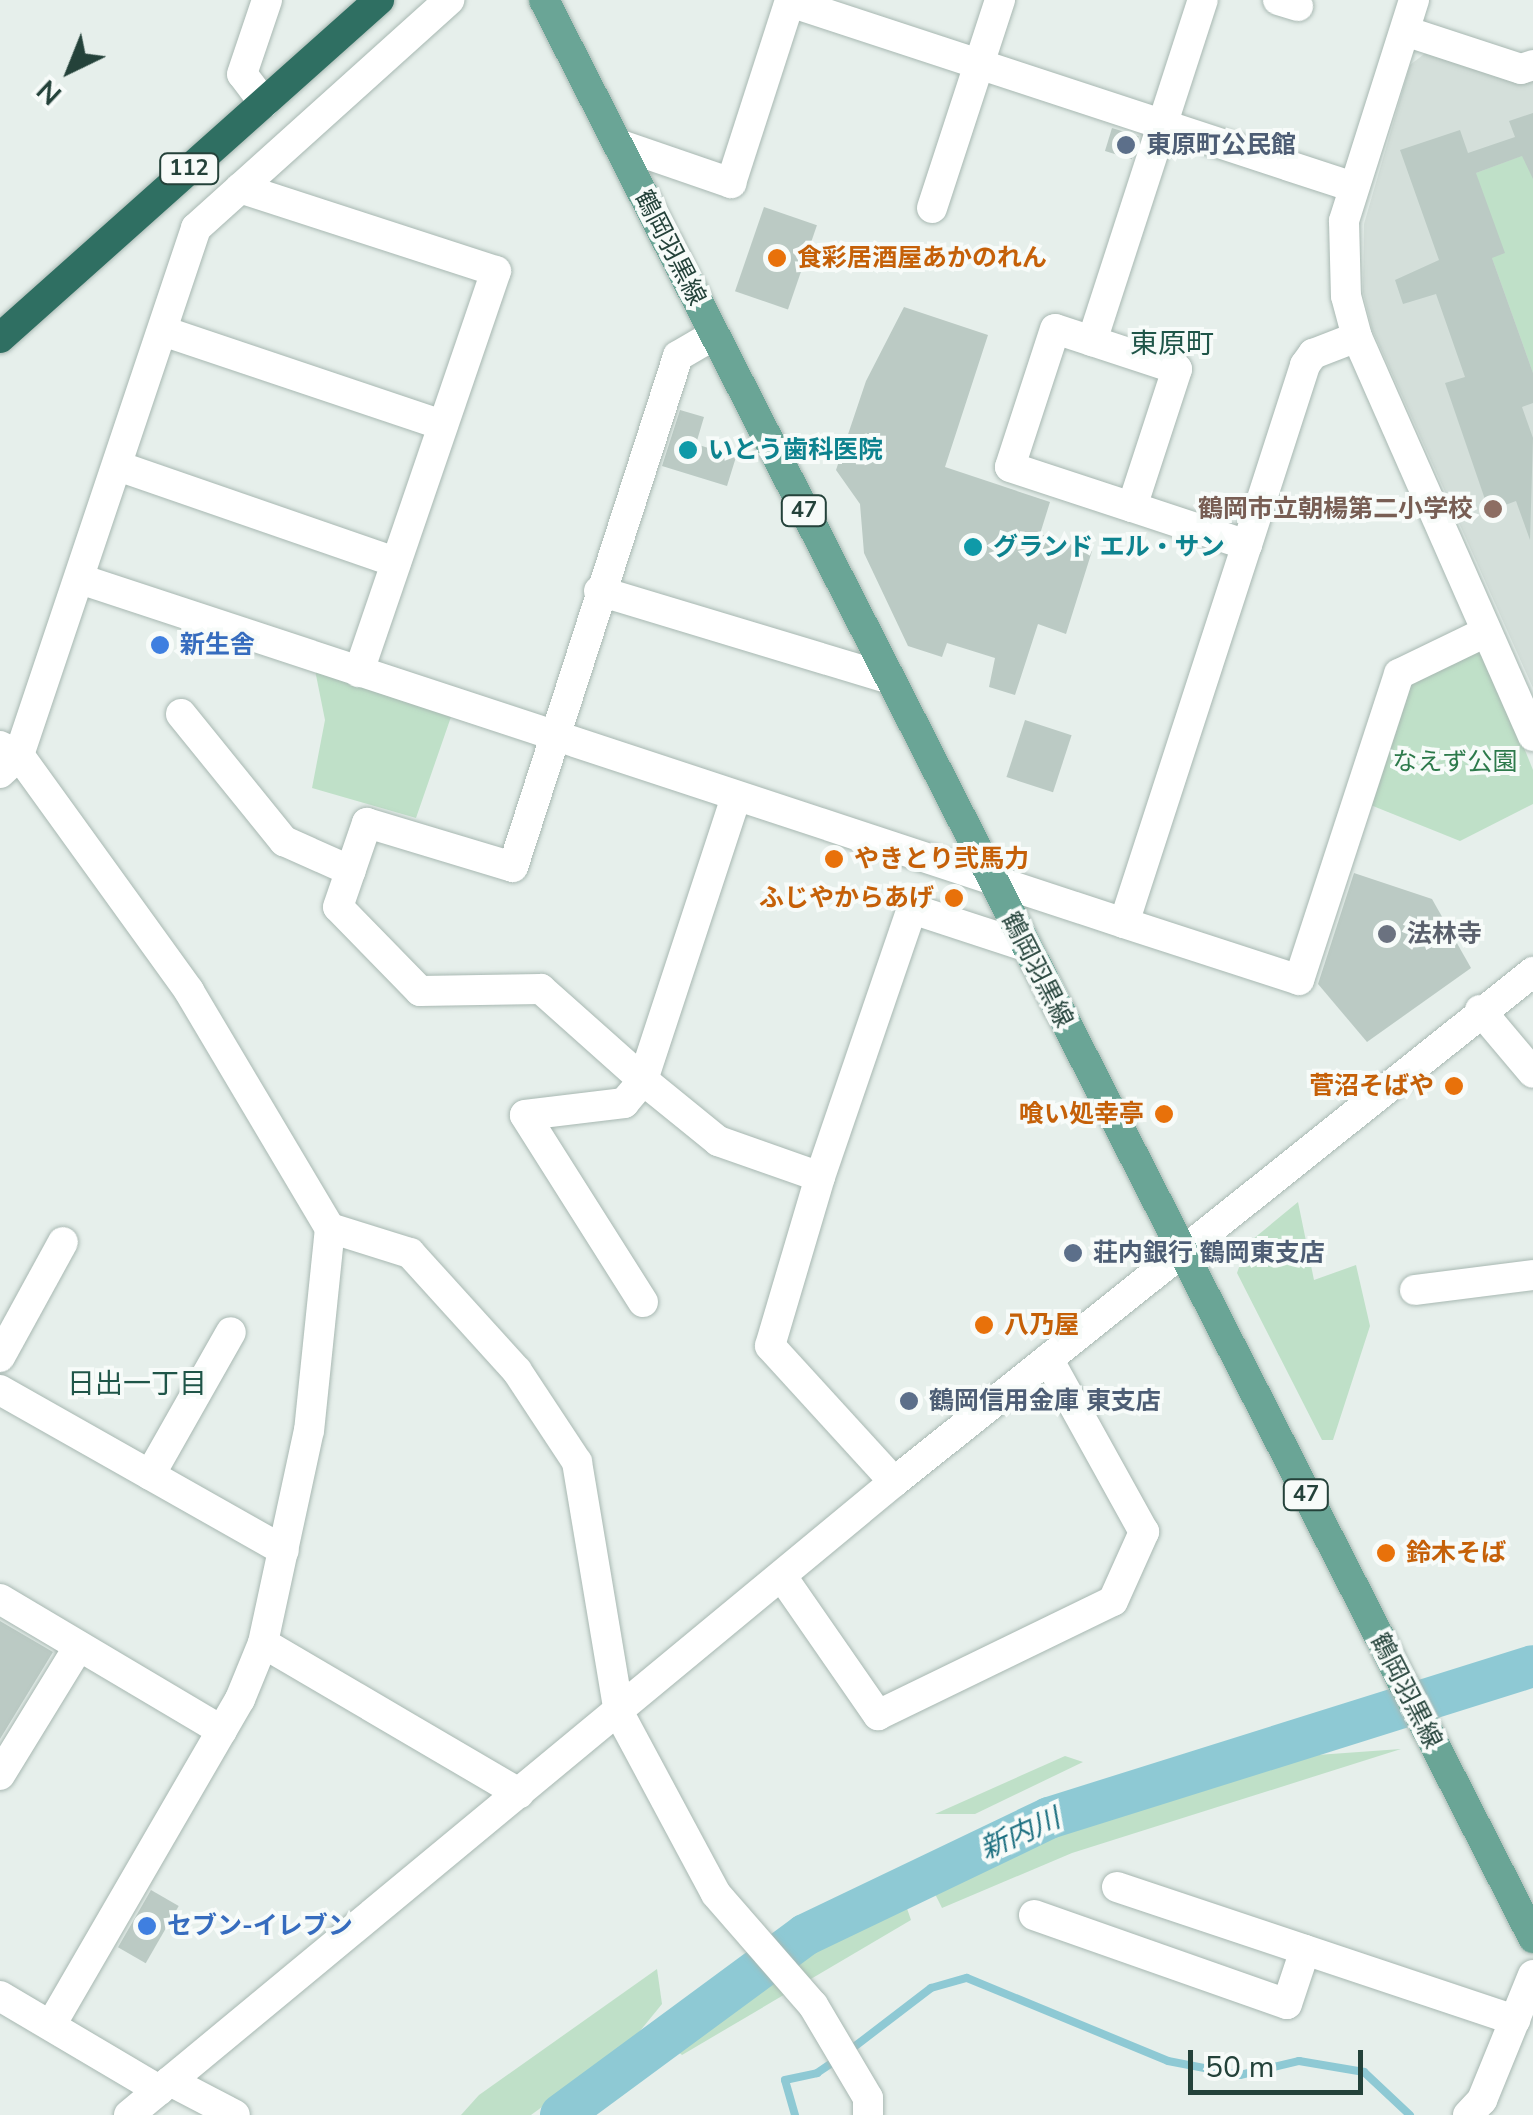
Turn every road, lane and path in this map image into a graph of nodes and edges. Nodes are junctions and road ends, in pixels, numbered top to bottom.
1 (267, 0) edge
2 (378, 0) edge
3 (449, 0) edge
4 (544, 0) edge
5 (1000, 0) edge
6 (1203, 0) edge
7 (1414, 0) edge
8 (790, 1) edge
9 (1404, 31) junction
10 (979, 64) junction
11 (1533, 66) edge
12 (264, 103) junction
13 (1163, 124) junction
14 (618, 144) junction
15 (1354, 187) junction
16 (240, 188) junction
17 (932, 208) dead end
18 (163, 331) junction
19 (714, 335) junction
20 (1356, 337) junction
21 (0, 338) edge
22 (1092, 341) junction
23 (443, 425) junction
24 (118, 466) junction
25 (1132, 507) junction
26 (1247, 544) junction
27 (396, 562) junction
28 (80, 579) junction
29 (599, 592) junction
30 (1486, 632) junction
31 (359, 672) junction
32 (890, 679) junction
33 (181, 714) dead end
34 (551, 736) junction
35 (1533, 736) edge
36 (6, 758) edge
37 (736, 798) junction
38 (351, 872) junction
39 (991, 878) junction
40 (1124, 923) junction
41 (1025, 946) junction
42 (1533, 972) edge
43 (1480, 1010) junction
44 (1533, 1073) edge
45 (643, 1080) junction
46 (820, 1178) junction
47 (330, 1228) junction
48 (63, 1242) dead end
49 (1181, 1252) junction
50 (1533, 1275) edge
51 (1415, 1290) dead end
52 (643, 1302) dead end
53 (232, 1332) dead end
54 (0, 1357) edge
55 (1048, 1359) junction
56 (0, 1390) edge
57 (150, 1475) junction
58 (894, 1482) junction
59 (284, 1551) junction
60 (782, 1578) junction
61 (0, 1598) edge
62 (263, 1643) junction
63 (79, 1646) junction
64 (619, 1713) junction
65 (222, 1731) junction
66 (0, 1776) edge
67 (519, 1794) junction
68 (1118, 1887) dead end
69 (1034, 1916) dead end
70 (1532, 1932) edge
71 (1306, 1950) junction
72 (1533, 1975) edge
73 (0, 1996) edge
74 (1515, 2020) junction
75 (51, 2025) junction
76 (165, 2085) junction
77 (129, 2115) edge
78 (235, 2115) edge
79 (868, 2115) edge
80 (1468, 2115) edge

1 - 12 street
2 - 12 highway, 112
3 - 16 street
4 - 14 main road, 鶴岡羽黒線 / 47
5 - 10 street
6 - 13 street
7 - 9 street
8 - 10 street
8 - 14 street
9 - 11 street
9 - 15 street
10 - 13 street
10 - 17 street
12 - 21 highway, 112
13 - 15 street
13 - 22 street
14 - 19 main road, 鶴岡羽黒線 / 47
15 - 20 street
16 - 18 street
16 - 23 street
18 - 23 street
18 - 24 street
19 - 29 street
19 - 32 main road, 鶴岡羽黒線 / 47
20 - 26 street
20 - 30 street
22 - 25 street
22 - 25 street
23 - 27 street
24 - 27 street
24 - 28 street
25 - 26 street
26 - 40 street
27 - 31 street
28 - 31 street
28 - 36 street
29 - 32 street
29 - 34 street
30 - 35 street
30 - 40 street
31 - 34 street
32 - 39 main road, 鶴岡羽黒線 / 47
33 - 38 street
34 - 37 street
34 - 38 street
36 - 47 street
37 - 39 street
37 - 45 street
38 - 45 street
39 - 40 street
39 - 41 main road, 鶴岡羽黒線 / 47
41 - 46 street
41 - 49 main road, 鶴岡羽黒線 / 47
42 - 43 street
43 - 44 street
43 - 49 street
45 - 46 street
45 - 52 street
46 - 58 street
47 - 59 street
47 - 64 street
48 - 54 street
49 - 55 street
49 - 70 main road, 鶴岡羽黒線 / 47
50 - 51 street
53 - 57 street
55 - 58 street
55 - 60 street
56 - 57 street
57 - 59 street
58 - 60 street
59 - 62 street
60 - 64 street
61 - 63 street
62 - 65 street
62 - 67 street
63 - 65 street
63 - 66 street
64 - 67 street
64 - 79 street
65 - 75 street
67 - 76 street
68 - 71 street
69 - 71 street
71 - 74 street
72 - 74 street
73 - 75 street
74 - 80 street
75 - 76 street
76 - 77 street
76 - 78 street

